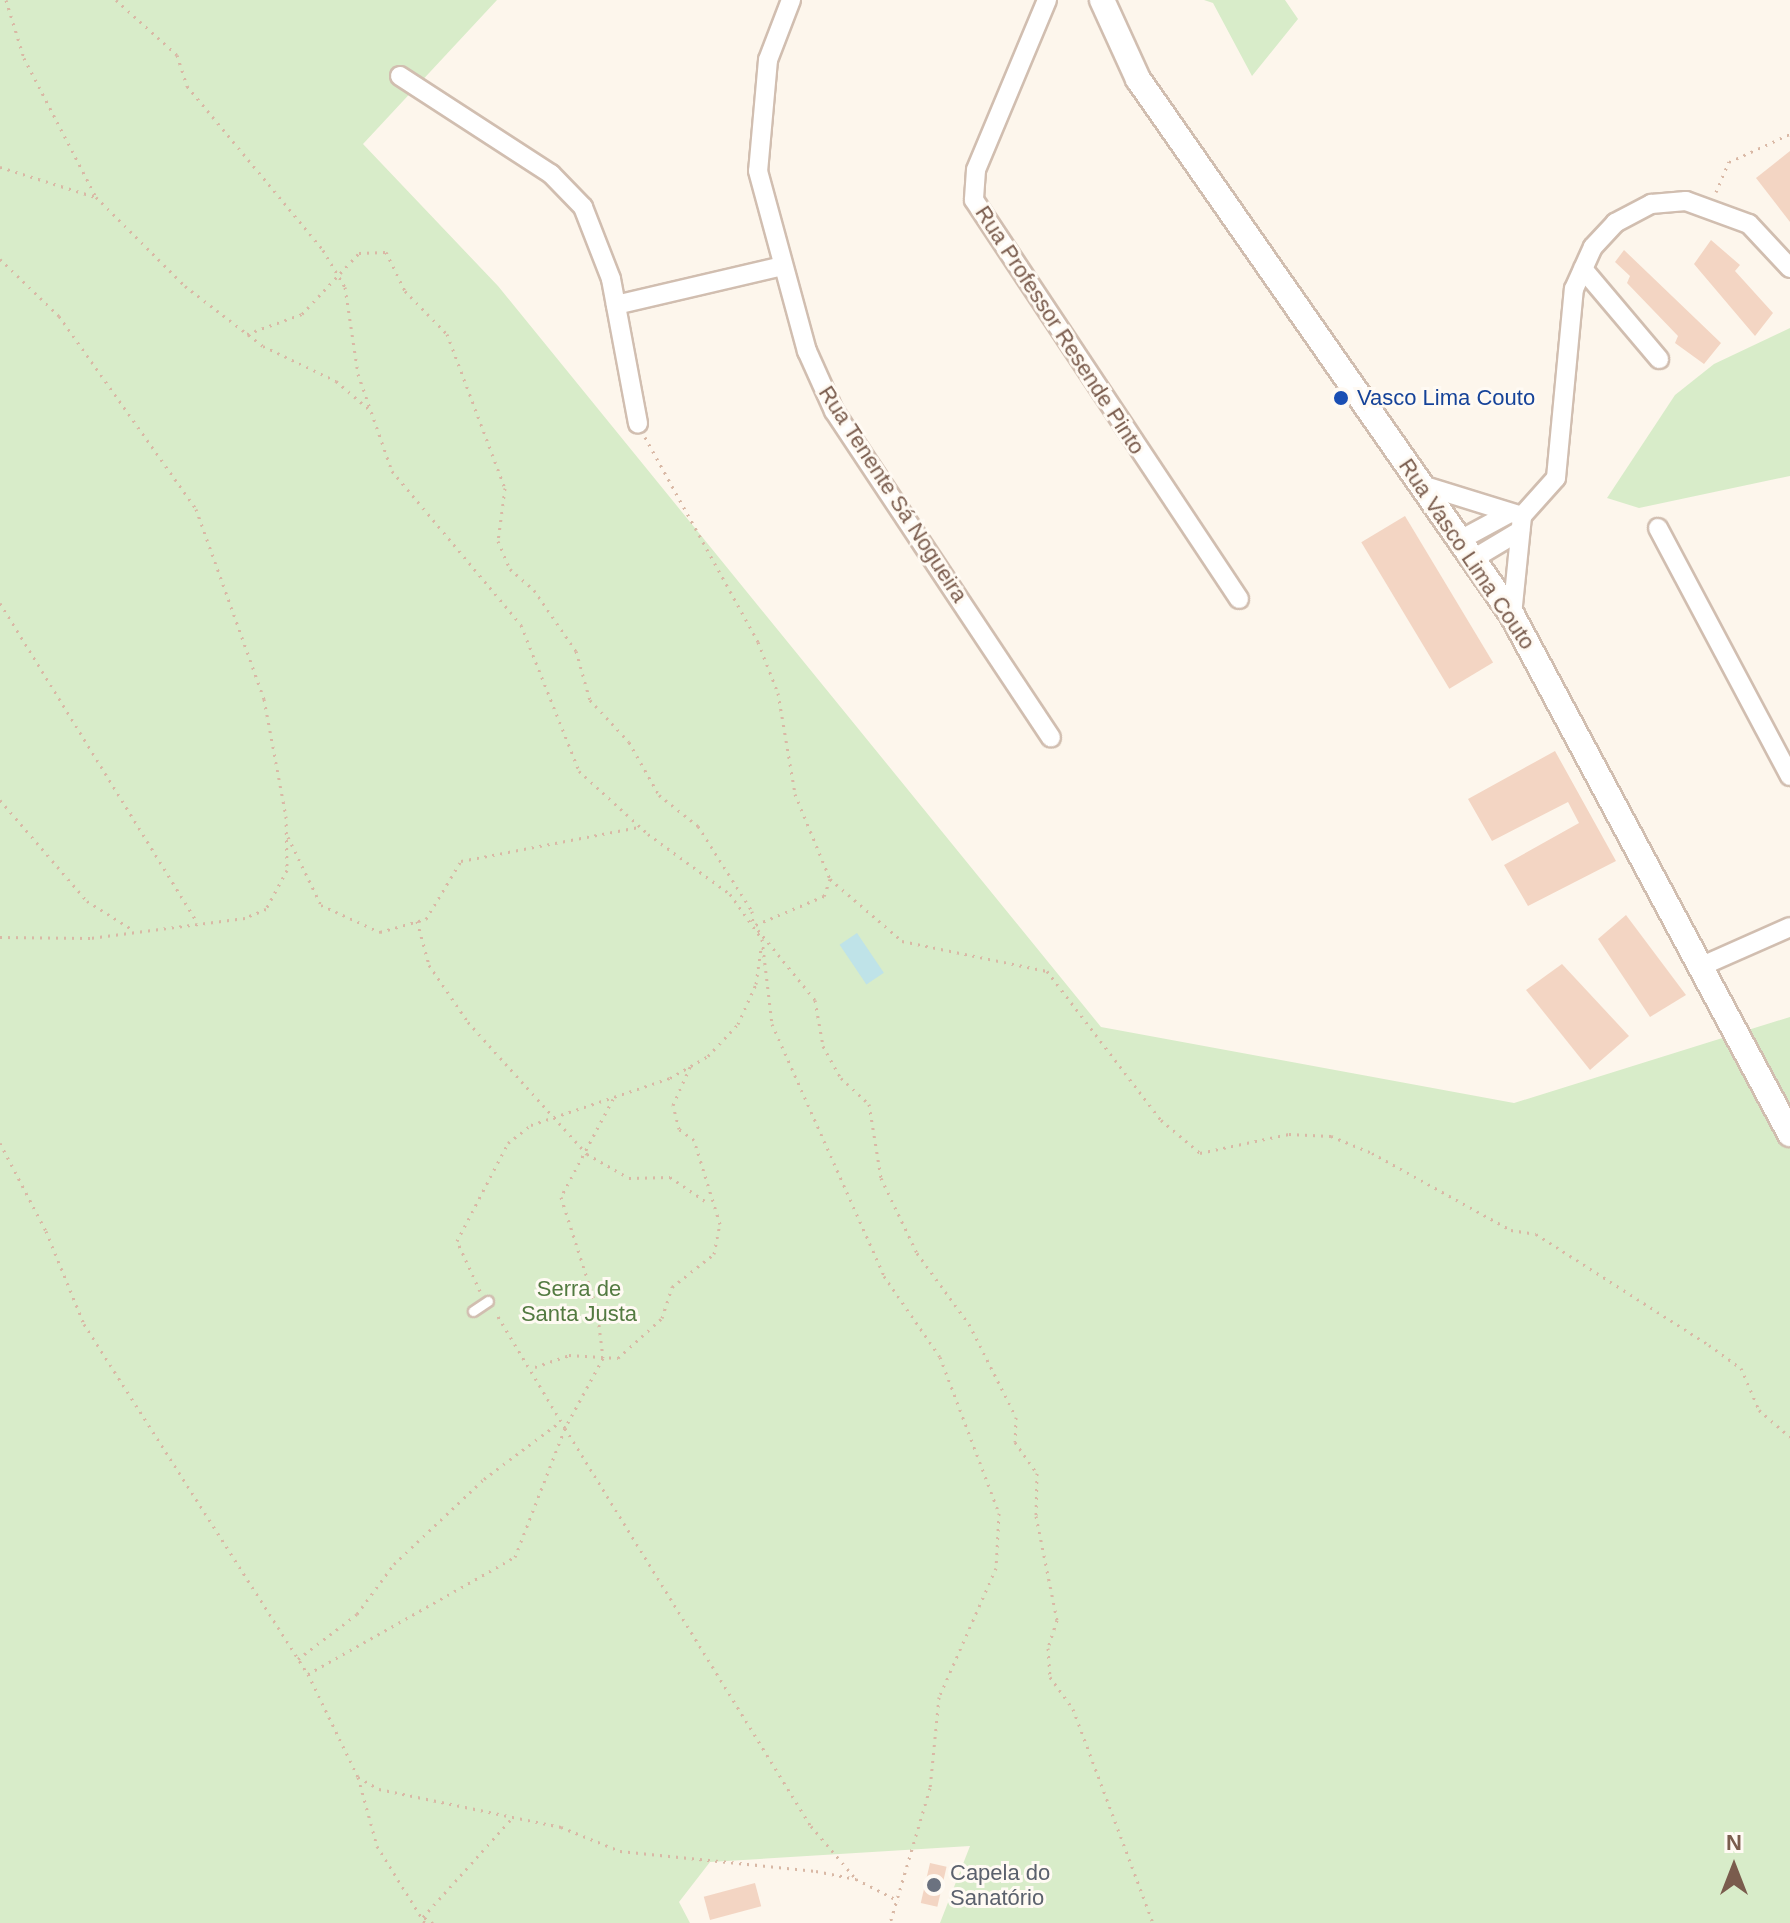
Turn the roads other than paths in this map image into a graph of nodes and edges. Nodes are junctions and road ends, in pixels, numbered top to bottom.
1 (791, 0) edge
2 (1047, 0) edge
3 (1102, 0) edge
4 (400, 76) dead end
5 (782, 266) junction
6 (1790, 268) edge
7 (1583, 269) junction
8 (616, 305) junction
9 (1659, 359) dead end
10 (638, 423) road end
11 (1422, 485) junction
12 (1516, 520) junction
13 (1658, 528) dead end
14 (1466, 550) junction
15 (1239, 599) dead end
16 (1512, 615) junction
17 (1051, 737) dead end
18 (1790, 776) edge
19 (1790, 927) edge
20 (1702, 966) junction
21 (1790, 1134) edge
22 (488, 1301) road end
23 (473, 1311) dead end

1 - 5 street, Rua Tenente Sá Nogueira
2 - 15 street, Rua Professor Resende Pinto
3 - 11 street, Rua Vasco Lima Couto
4 - 8 street
5 - 8 street
5 - 17 street, Rua Tenente Sá Nogueira
6 - 7 street
7 - 9 street
7 - 12 street
8 - 10 street
11 - 12 street
11 - 14 street, Rua Vasco Lima Couto
12 - 14 street
12 - 16 street
13 - 18 street
14 - 16 street, Rua Vasco Lima Couto
16 - 20 street, Rua Vasco Lima Couto
19 - 20 street
20 - 21 street, Rua Vasco Lima Couto
22 - 23 lane

